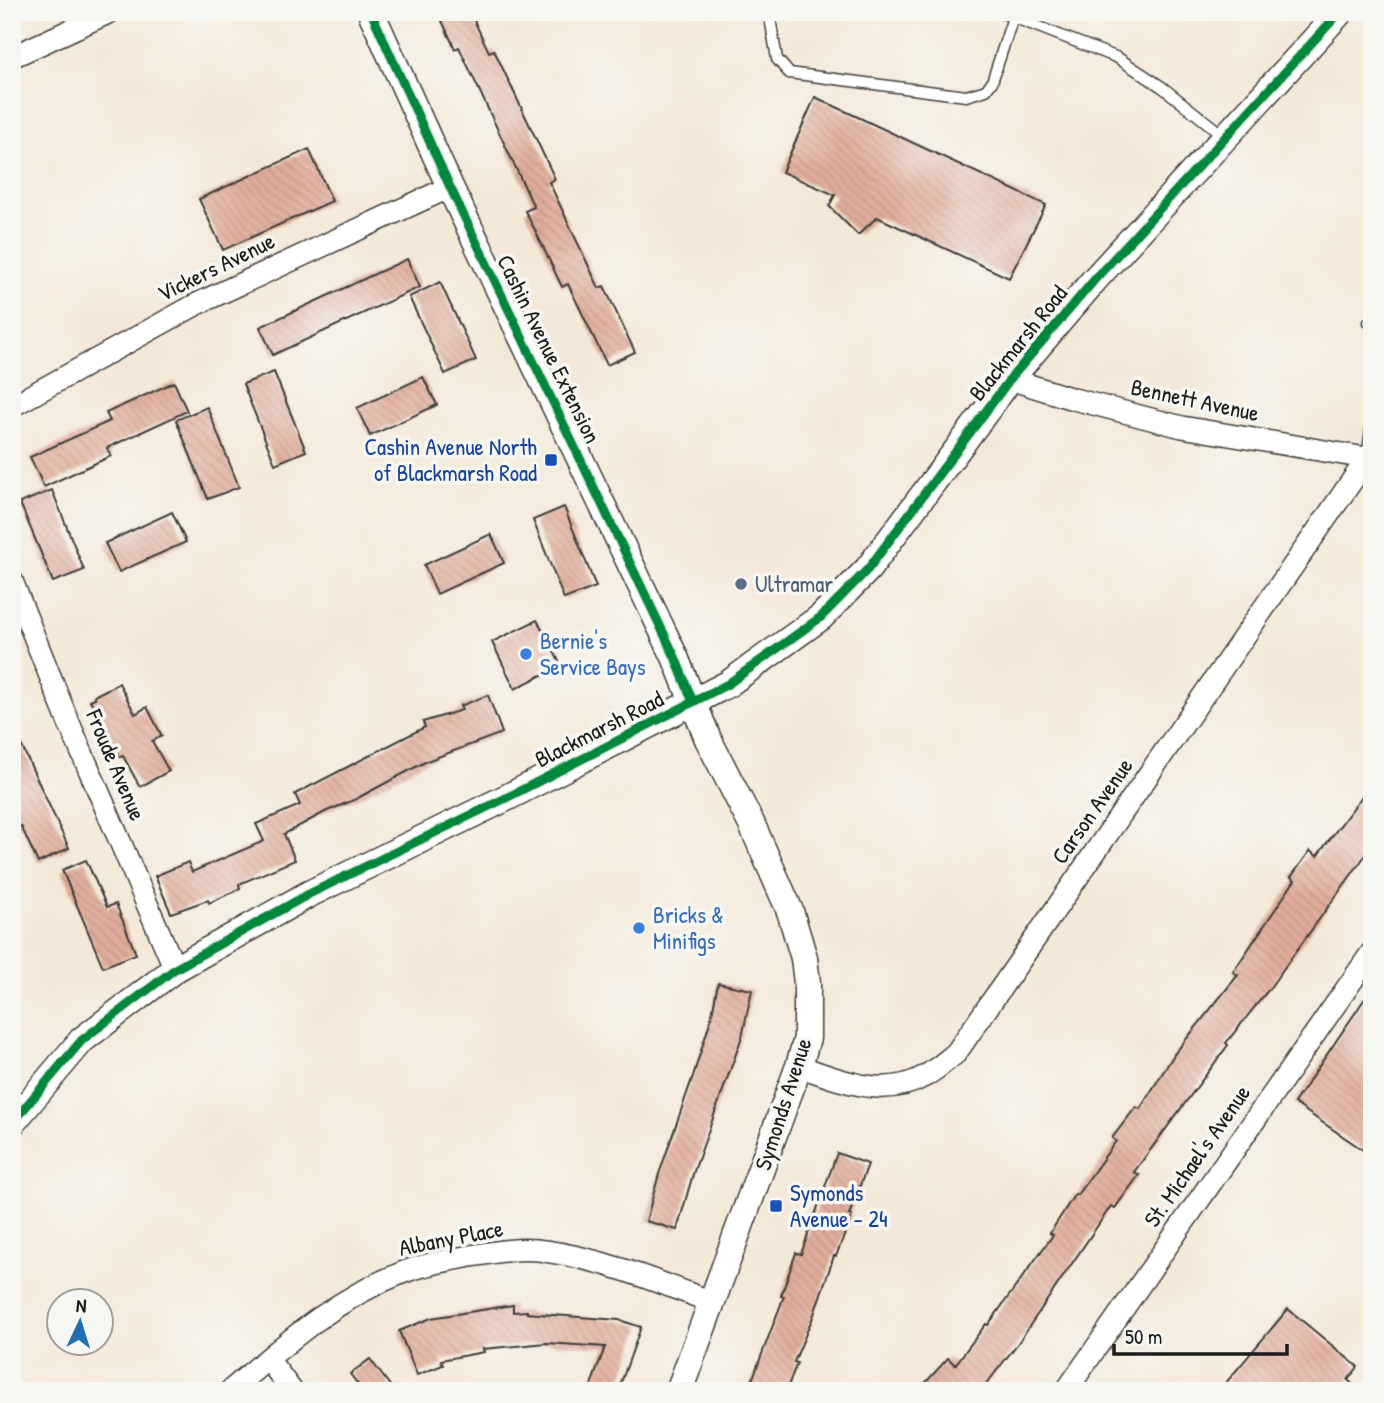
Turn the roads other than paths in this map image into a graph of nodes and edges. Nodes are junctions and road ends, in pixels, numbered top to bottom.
1 (110, 12) edge
2 (371, 12) edge
3 (769, 12) edge
4 (1000, 12) edge
5 (1339, 12) edge
6 (1013, 17) junction
7 (12, 57) edge
8 (1226, 138) junction
9 (450, 187) junction
10 (1010, 379) junction
11 (12, 406) edge
12 (1372, 421) edge
13 (1369, 459) edge
14 (12, 580) edge
15 (693, 702) junction
16 (1372, 952) edge
17 (175, 969) junction
18 (800, 1066) junction
19 (12, 1123) edge
20 (712, 1302) junction
21 (268, 1359) junction
22 (230, 1391) edge
23 (292, 1391) edge
24 (679, 1391) edge
25 (1066, 1391) edge

1 - 7 street
2 - 9 street, Cashin Avenue Extension
3 - 6 lane
4 - 6 lane
5 - 8 street, Blackmarsh Road
6 - 8 lane
8 - 10 street, Blackmarsh Road
9 - 11 street, Vickers Avenue
9 - 15 street, Cashin Avenue Extension
10 - 13 street, Bennett Avenue
10 - 15 street, Blackmarsh Road
12 - 13 lane
13 - 18 street, Carson Avenue
14 - 17 street, Froude Avenue
15 - 17 street, Blackmarsh Road
15 - 18 street, Symonds Avenue
16 - 25 street, St. Michael's Avenue
17 - 19 street, Blackmarsh Road
18 - 20 street, Symonds Avenue
20 - 21 street, Albany Place
20 - 24 street, Symonds Avenue
21 - 22 street, Albany Place
21 - 23 street

